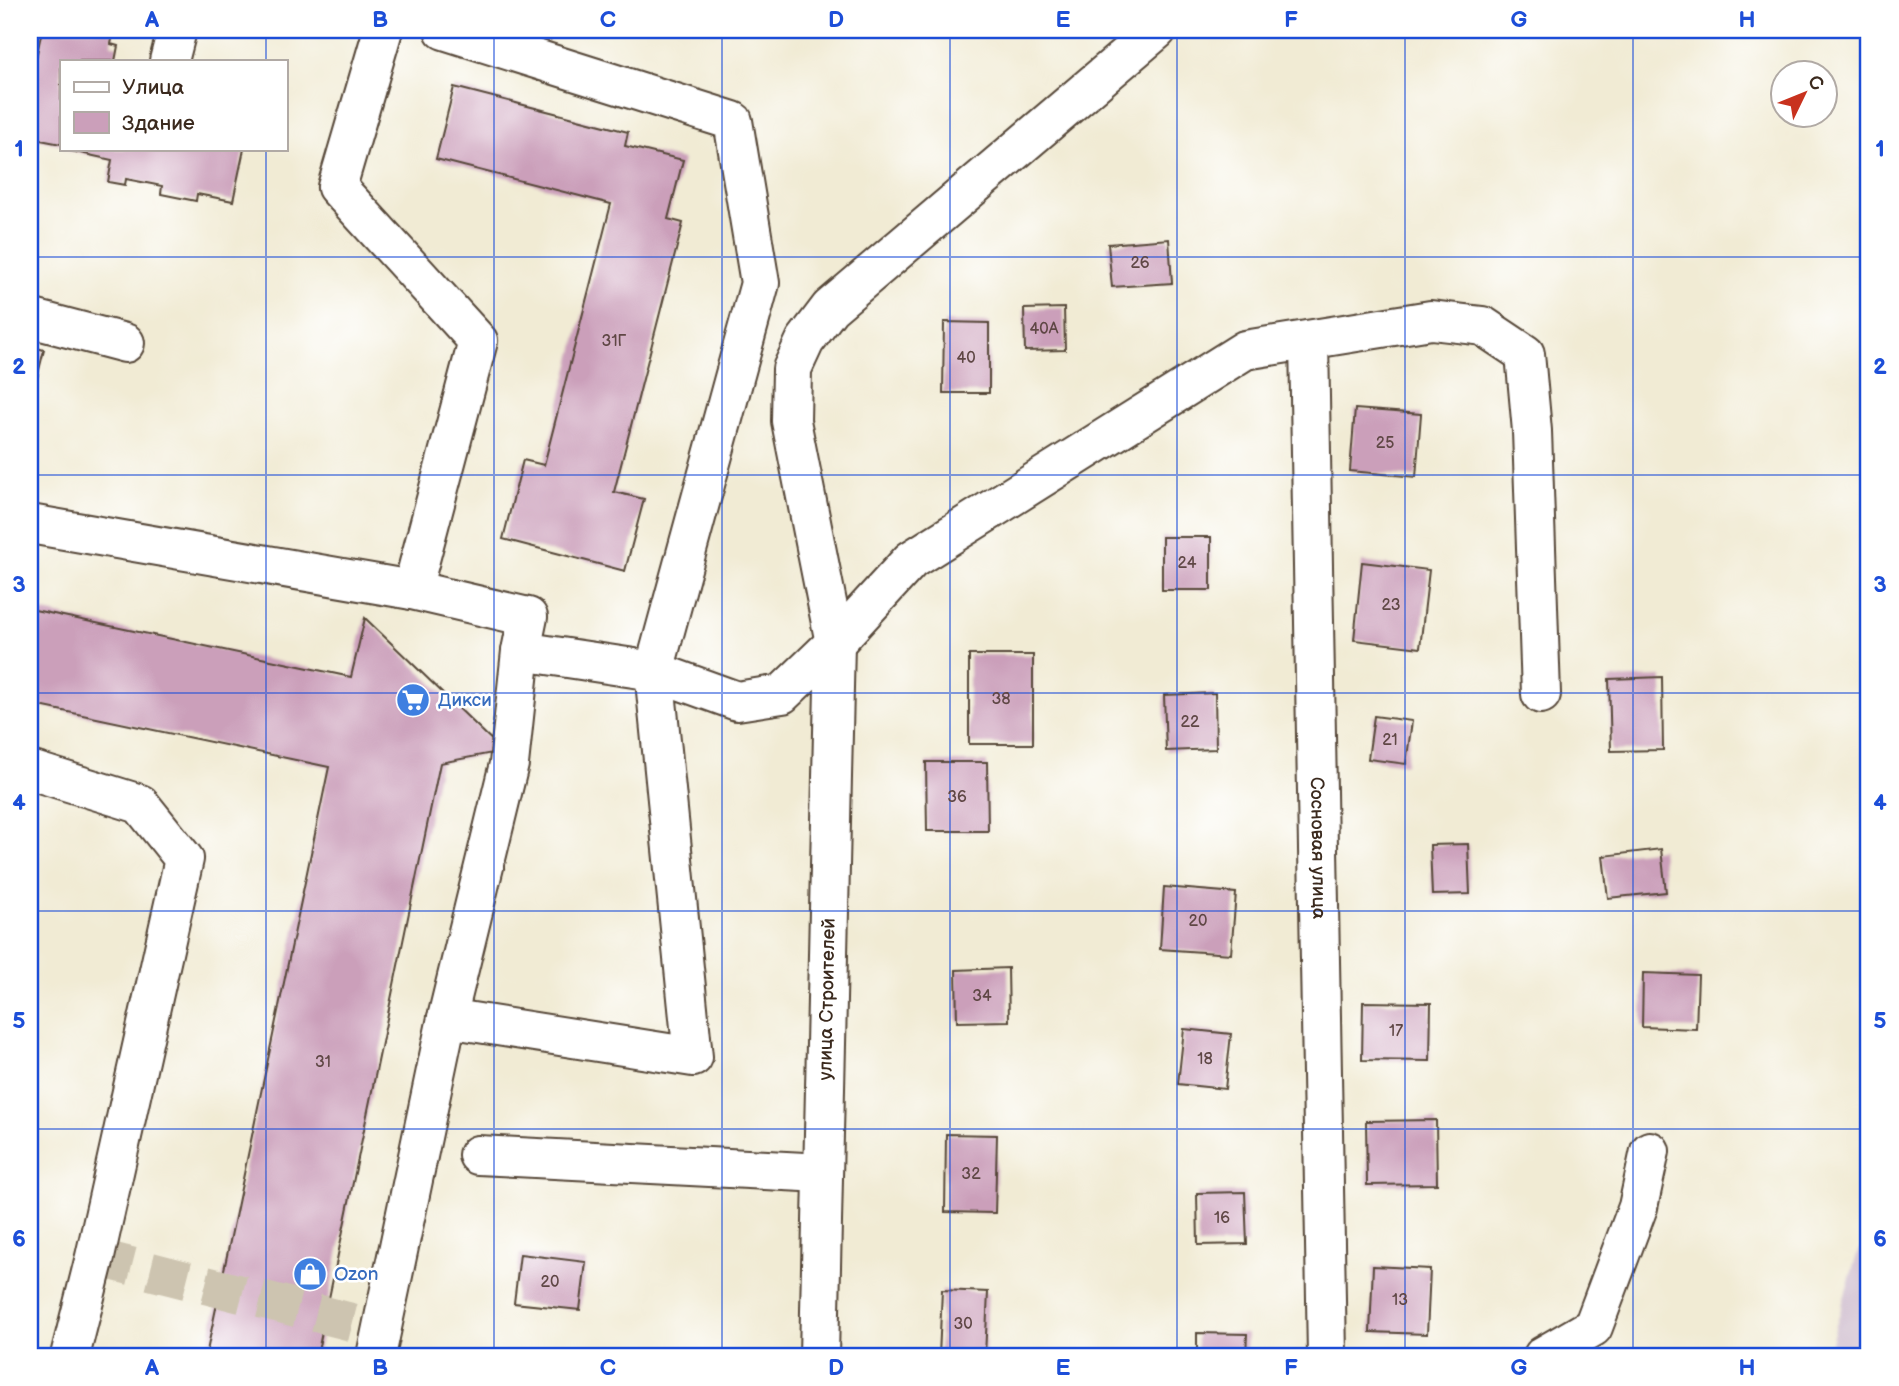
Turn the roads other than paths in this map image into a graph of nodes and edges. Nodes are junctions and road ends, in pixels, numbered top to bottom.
1 (177, 30) edge
2 (383, 30) edge
3 (444, 30) edge
4 (1157, 30) edge
5 (169, 60) edge
6 (30, 318) edge
7 (1309, 340) junction
8 (125, 343) dead end
9 (30, 524) edge
10 (411, 590) junction
11 (835, 643) junction
12 (521, 651) junction
13 (653, 671) junction
14 (1541, 694) dead end
15 (30, 770) edge
16 (446, 1018) junction
17 (1650, 1151) dead end
18 (478, 1155) dead end
19 (823, 1173) junction
20 (69, 1356) edge
21 (376, 1356) edge
22 (819, 1356) edge
23 (1327, 1356) edge
24 (1543, 1356) edge

1 - 5 street
2 - 10 street
3 - 13 street
4 - 11 street, улица Строителей
6 - 8 street
7 - 11 street
7 - 14 street
7 - 23 street, Сосновая улица
9 - 10 street
10 - 12 street
11 - 13 street
11 - 19 street, улица Строителей
12 - 13 street
12 - 16 street
13 - 16 street
15 - 20 street
16 - 21 street
17 - 24 street
18 - 19 street
19 - 22 street, улица Строителей

